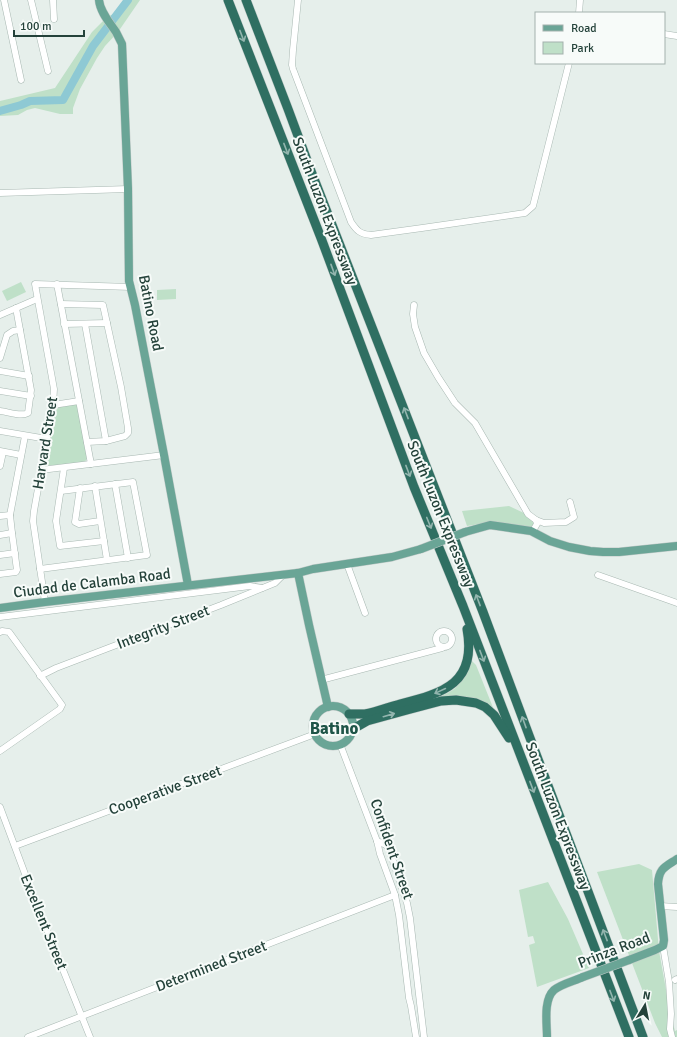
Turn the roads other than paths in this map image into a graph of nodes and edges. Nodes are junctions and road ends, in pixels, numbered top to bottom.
1 (4, 0) edge
2 (31, 0) edge
3 (53, 0) edge
4 (99, 0) edge
5 (228, 0) edge
6 (246, 0) edge
7 (298, 0) edge
8 (580, 0) edge
9 (579, 12) edge
10 (54, 19) dead end
11 (665, 34) edge
12 (677, 36) edge
13 (569, 64) edge
14 (48, 71) dead end
15 (21, 80) dead end
16 (128, 189) junction
17 (0, 193) edge
18 (57, 284) junction
19 (130, 287) junction
20 (37, 300) junction
21 (61, 304) junction
22 (414, 306) dead end
23 (16, 308) junction
24 (0, 315) edge
25 (107, 323) junction
26 (64, 324) junction
27 (84, 324) junction
28 (20, 330) junction
29 (0, 358) edge
30 (0, 371) edge
31 (29, 376) junction
32 (0, 391) edge
33 (31, 396) junction
34 (79, 401) junction
35 (53, 405) junction
36 (0, 411) edge
37 (0, 431) edge
38 (25, 436) junction
39 (46, 439) junction
40 (106, 440) junction
41 (87, 442) junction
42 (1, 452) edge
43 (21, 455) junction
44 (164, 455) junction
45 (91, 464) junction
46 (0, 466) edge
47 (64, 468) junction
48 (41, 470) junction
49 (114, 484) junction
50 (95, 486) junction
51 (80, 488) junction
52 (61, 491) junction
53 (570, 502) dead end
54 (10, 515) junction
55 (0, 516) edge
56 (536, 520) junction
57 (100, 521) junction
58 (531, 531) junction
59 (12, 533) junction
60 (0, 535) edge
61 (104, 541) junction
62 (677, 546) edge
63 (14, 553) junction
64 (0, 555) edge
65 (128, 558) junction
66 (107, 560) junction
67 (347, 564) junction
68 (40, 569) junction
69 (298, 573) junction
70 (0, 574) edge
71 (283, 575) junction
72 (598, 575) dead end
73 (188, 585) junction
74 (262, 588) junction
75 (45, 602) junction
76 (677, 603) edge
77 (463, 606) junction
78 (0, 608) edge
79 (365, 613) dead end
80 (0, 617) edge
81 (0, 632) edge
82 (442, 648) dead end
83 (40, 676) junction
84 (321, 680) junction
85 (328, 707) junction
86 (349, 714) junction
87 (353, 729) junction
88 (315, 734) junction
89 (340, 744) junction
90 (518, 750) junction
91 (0, 751) edge
92 (0, 807) edge
93 (377, 841) junction
94 (15, 846) junction
95 (677, 859) edge
96 (395, 895) junction
97 (660, 906) junction
98 (677, 907) edge
99 (663, 946) junction
100 (674, 1012) edge
101 (82, 1016) junction
102 (28, 1037) edge
103 (90, 1037) edge
104 (416, 1037) edge
105 (424, 1037) edge
106 (547, 1037) edge
107 (628, 1037) edge
108 (643, 1037) edge
109 (672, 1037) edge

1 - 15 street
2 - 14 street
3 - 10 street
4 - 16 main road, Batino Road
5 -> 77 highway, South Luzon Expressway
108 -> 6 highway, South Luzon Expressway
7 - 13 street
8 - 9 street
11 - 12 street
16 - 17 street
16 - 19 main road, Batino Road
18 - 19 street
18 - 20 street, Harvard Street
18 - 21 street
19 - 44 main road, Batino Road
20 - 23 street
20 - 35 street, Harvard Street
21 - 25 street
21 - 26 street
22 - 56 street
23 - 24 street
23 - 28 street
25 - 27 street
25 - 40 street
26 - 27 street
26 - 34 street
27 - 40 street
28 - 29 street
28 - 31 street
30 - 31 street
31 - 33 street
32 - 33 street
33 - 36 street
34 - 35 street
34 - 41 street
35 - 39 street, Harvard Street
37 - 38 street
38 - 39 street
38 - 43 street
39 - 48 street, Harvard Street
40 - 41 street
41 - 45 street
42 - 43 street
42 - 46 street
43 - 54 street
44 - 45 street
44 - 73 main road, Batino Road
45 - 47 street
47 - 48 street
47 - 52 street
48 - 68 street, Harvard Street
49 - 50 street
49 - 65 street
49 - 65 street
50 - 51 street
50 - 57 street
51 - 52 street
51 - 57 street
52 - 61 street
53 - 56 street
54 - 55 street
54 - 59 street
56 - 58 street
57 - 61 street
58 - 62 main road, Ciudad de Calamba Road
58 - 67 main road, Ciudad de Calamba Road, bridge
59 - 60 street
59 - 63 street
61 - 66 street
63 - 64 street
63 - 70 street
65 - 66 street
66 - 68 street
67 - 69 main road, Ciudad de Calamba Road
67 - 79 street
68 - 75 street, Harvard Street
69 - 71 main road, Ciudad de Calamba Road
69 - 84 main road
71 - 73 main road, Ciudad de Calamba Road
71 - 74 street, Integrity Street
72 - 76 street
73 - 75 main road, Ciudad de Calamba Road
74 - 80 street
74 - 83 street, Integrity Street
75 - 78 main road, Ciudad de Calamba Road
77 -> 86 highway
77 -> 90 highway, South Luzon Expressway
81 - 83 street
82 - 84 street
83 - 91 street
84 - 85 main road
85 - 86 main road
85 - 88 main road
86 - 87 main road
87 - 89 main road
87 -> 90 highway
88 - 89 main road
88 - 94 street, Cooperative Street
89 - 93 street, Confident Street
90 -> 107 highway, South Luzon Expressway
92 - 94 street, Excellent Street
93 - 96 street, Confident Street
93 - 105 street
94 - 101 street, Excellent Street
95 - 97 main road, Prinza Road
96 - 101 street, Determined Street
96 - 104 street, Confident Street
97 - 98 street
97 - 99 main road, Prinza Road
99 - 100 street
99 - 106 main road, Prinza Road, bridge
100 - 109 street
101 - 102 street, Determined Street
101 - 103 street, Excellent Street

